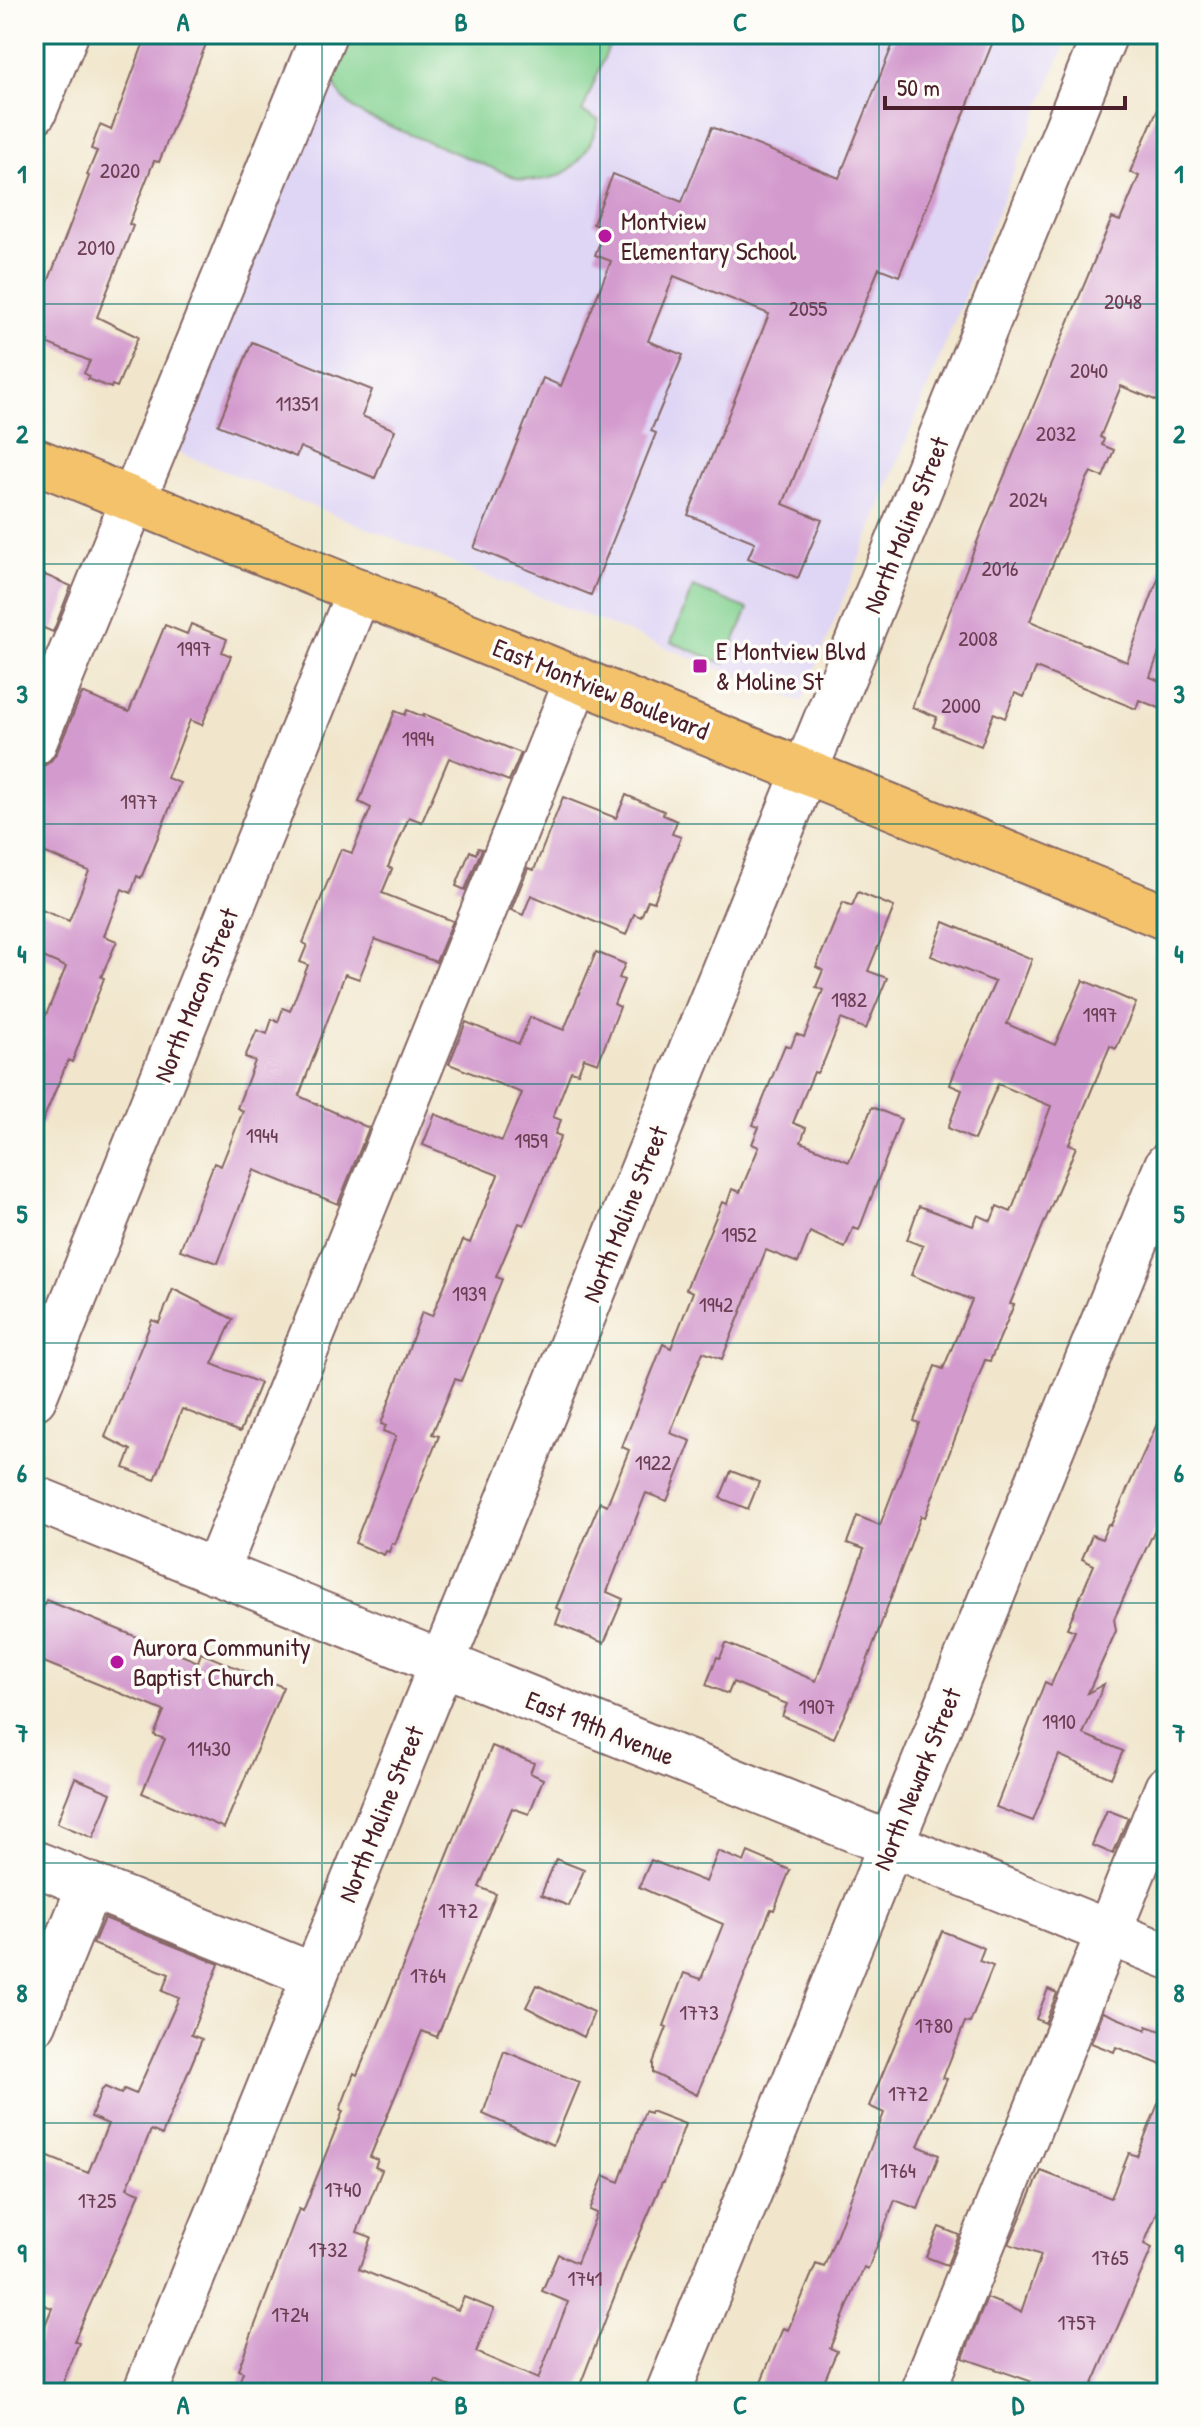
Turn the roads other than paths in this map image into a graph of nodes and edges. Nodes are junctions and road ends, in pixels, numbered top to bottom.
1 (66, 34) edge
2 (324, 34) edge
3 (1105, 34) edge
4 (34, 112) edge
5 (34, 460) edge
6 (132, 500) junction
7 (359, 591) junction
8 (577, 680) junction
9 (34, 743) edge
10 (807, 772) junction
11 (1167, 918) edge
12 (1167, 1165) edge
13 (34, 1398) edge
14 (34, 1498) edge
15 (216, 1572) junction
16 (442, 1663) junction
17 (1167, 1788) edge
18 (891, 1845) junction
19 (34, 1863) edge
20 (90, 1885) junction
21 (1108, 1932) junction
22 (1167, 1956) edge
23 (315, 1976) junction
24 (34, 2023) edge
25 (145, 2393) edge
26 (668, 2393) edge
27 (922, 2393) edge

1 - 4 street
2 - 6 street
3 - 10 street, North Moline Street
5 - 6 main road, East Montview Boulevard
6 - 7 main road, East Montview Boulevard
6 - 9 street
7 - 8 main road, East Montview Boulevard
7 - 13 street, North Macon Street
8 - 10 main road, East Montview Boulevard
8 - 15 street
10 - 11 main road, East Montview Boulevard
10 - 16 street, North Moline Street
12 - 18 street, North Newark Street
14 - 15 street, East 19th Avenue
15 - 16 street, East 19th Avenue
16 - 18 street, East 19th Avenue
16 - 23 street, North Moline Street
17 - 21 street
18 - 21 street, East 19th Avenue
18 - 26 street, North Newark Street
19 - 20 street
20 - 23 street
20 - 24 street
21 - 22 street, East 19th Avenue
21 - 27 street
23 - 25 street, North Moline Street

